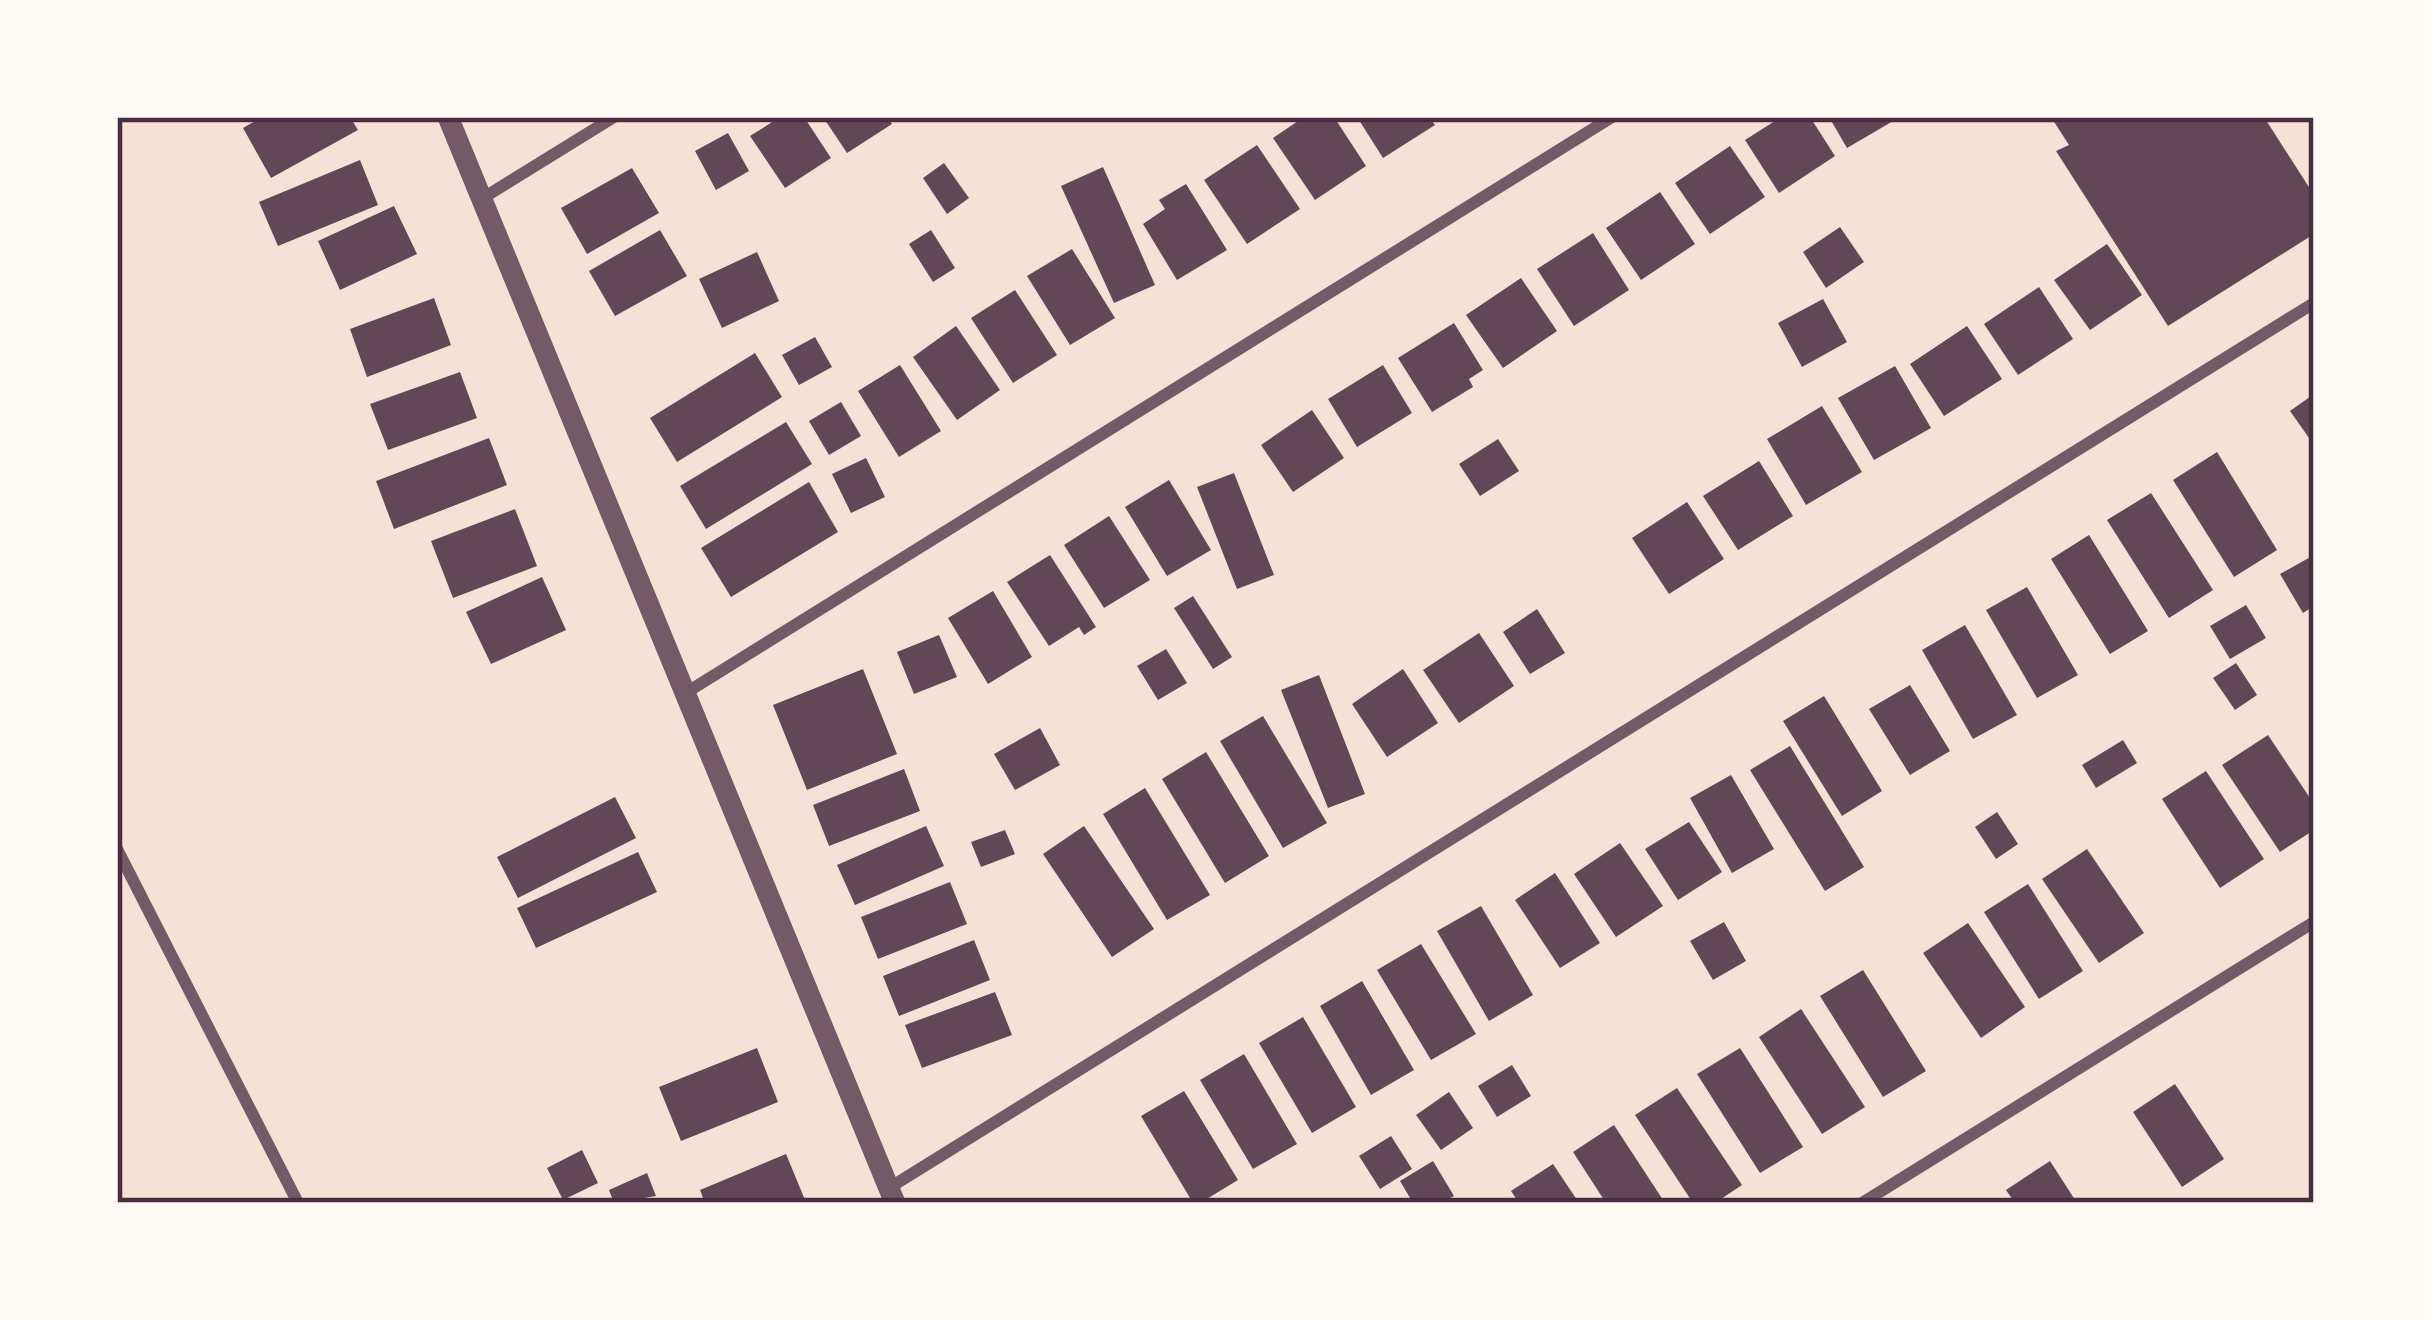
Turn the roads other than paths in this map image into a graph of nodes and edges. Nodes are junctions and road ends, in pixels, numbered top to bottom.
1 (448, 117) edge
2 (614, 117) edge
3 (1612, 117) edge
4 (483, 198) junction
5 (2314, 303) edge
6 (684, 694) junction
7 (117, 849) edge
8 (2314, 922) edge
9 (892, 1195) edge
10 (298, 1203) edge
11 (1862, 1203) edge

1 - 4 street
2 - 4 street
3 - 6 street
4 - 6 street
5 - 9 street
6 - 9 street
7 - 10 street
8 - 11 street

